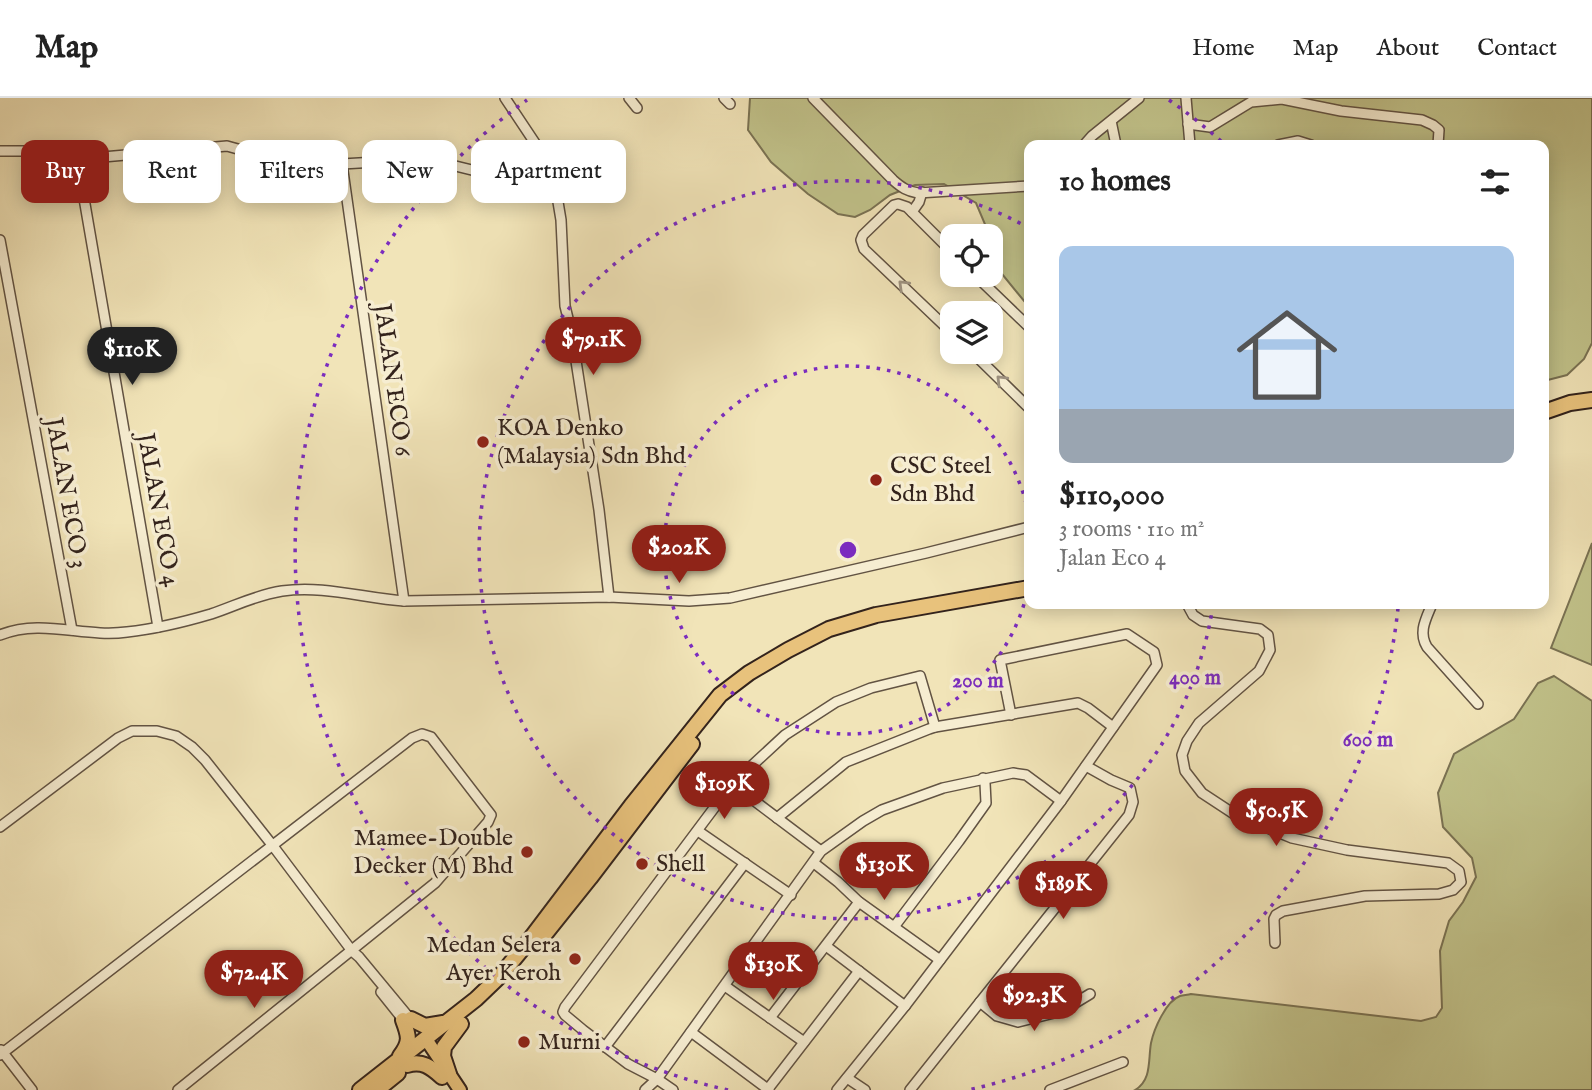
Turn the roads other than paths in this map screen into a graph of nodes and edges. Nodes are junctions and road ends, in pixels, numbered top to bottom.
1 (629, 98) edge
2 (813, 98) edge
3 (1139, 98) edge
4 (1186, 98) edge
5 (510, 100) edge
6 (637, 108) dead end
7 (1111, 121) junction
8 (1188, 124) junction
9 (534, 140) edge
10 (1088, 140) edge
11 (1115, 140) edge
12 (1190, 140) edge
13 (1438, 140) edge
14 (235, 148) edge
15 (0, 151) edge
16 (21, 151) edge
17 (109, 156) edge
18 (348, 164) edge
19 (471, 170) edge
20 (1024, 186) edge
21 (918, 192) junction
22 (85, 203) edge
23 (348, 203) edge
24 (559, 203) edge
25 (910, 209) junction
26 (0, 240) edge
27 (940, 240) edge
28 (987, 287) edge
29 (940, 321) edge
30 (1024, 322) edge
31 (984, 364) edge
32 (1592, 390) edge
33 (1592, 400) edge
34 (1549, 401) edge
35 (1024, 403) edge
36 (1549, 410) edge
37 (1024, 528) edge
38 (1024, 588) edge
39 (609, 597) junction
40 (1024, 598) edge
41 (404, 601) junction
42 (1190, 609) edge
43 (1430, 609) edge
44 (158, 627) junction
45 (72, 630) junction
46 (0, 635) edge
47 (1478, 704) dead end
48 (1011, 715) junction
49 (935, 727) junction
50 (1113, 727) junction
51 (1086, 766) junction
52 (983, 778) junction
53 (732, 784) junction
54 (1061, 801) junction
55 (777, 818) junction
56 (0, 827) edge
57 (698, 831) junction
58 (273, 846) junction
59 (821, 851) junction
60 (745, 863) junction
61 (814, 863) junction
62 (791, 895) junction
63 (859, 902) junction
64 (894, 927) junction
65 (1275, 943) dead end
66 (826, 946) junction
67 (352, 951) junction
68 (940, 960) junction
69 (859, 971) junction
70 (725, 986) junction
71 (1090, 994) dead end
72 (980, 1002) junction
73 (905, 1006) junction
74 (770, 1018) junction
75 (407, 1019) junction
76 (455, 1022) junction
77 (691, 1032) junction
78 (804, 1042) junction
79 (426, 1045) junction
80 (605, 1047) junction
81 (1, 1052) edge
82 (1124, 1062) dead end
83 (407, 1065) junction
84 (390, 1067) junction
85 (445, 1076) junction
86 (847, 1077) junction
87 (657, 1079) junction
88 (769, 1089) edge
89 (32, 1090) edge
90 (178, 1090) edge
91 (360, 1090) edge
92 (377, 1090) edge
93 (450, 1090) edge
94 (460, 1090) edge
95 (645, 1090) edge
96 (673, 1090) edge
97 (837, 1090) edge
98 (865, 1090) edge
99 (910, 1090) edge
100 (1049, 1090) edge

1 - 6 street
2 - 21 street
3 - 7 street
4 - 8 street
5 - 9 street
7 - 10 street
7 - 11 street
8 - 12 street
8 - 13 street
14 - 17 street
15 - 16 street
18 - 19 street
20 - 21 street
21 - 25 street
22 - 44 street, JALAN ECO 4
23 - 41 street, JALAN ECO 6
24 - 39 street
25 - 27 street
29 -> 25 street
26 - 45 street, JALAN ECO 3
28 - 30 street
35 -> 31 street
32 - 34 highway
33 - 36 highway
37 - 39 street
38 - 76 highway
39 - 41 street
40 - 76 highway
41 - 44 street
42 - 65 street
43 - 47 street
44 - 45 street
45 - 46 street
48 - 49 street
48 - 50 street
48 - 50 street
49 - 53 street
49 - 55 street
50 - 51 street
51 - 54 street
51 - 72 street
52 - 54 street
52 - 59 street
52 - 64 street
53 - 55 street
53 - 57 street
54 - 68 street
55 - 59 street
56 - 58 street
57 - 60 street
57 - 80 street
58 - 67 street
58 - 67 street
58 - 81 street
59 - 61 street
60 - 62 street
60 - 80 street
61 - 62 street
61 - 63 street
62 - 70 street
63 - 64 street
63 - 66 street
64 - 68 street
66 - 69 street
66 - 74 street
67 - 75 street
67 - 90 street
68 - 73 street
69 - 73 street
69 - 78 street
70 - 74 street
70 - 77 street
71 - 72 street
72 - 99 street
73 - 86 street
74 - 78 street
75 - 76 highway
75 - 79 street
75 - 84 highway
76 - 79 highway
76 - 85 highway
77 - 87 street
77 - 88 street
78 - 88 street
79 - 83 highway
79 - 84 highway
79 - 85 main road
80 - 87 street
81 - 89 street
82 - 100 street
83 - 85 highway
83 - 92 highway
84 - 91 highway
85 - 93 main road
85 - 94 main road
86 - 97 street
86 - 98 street
87 - 95 street
87 - 96 street

